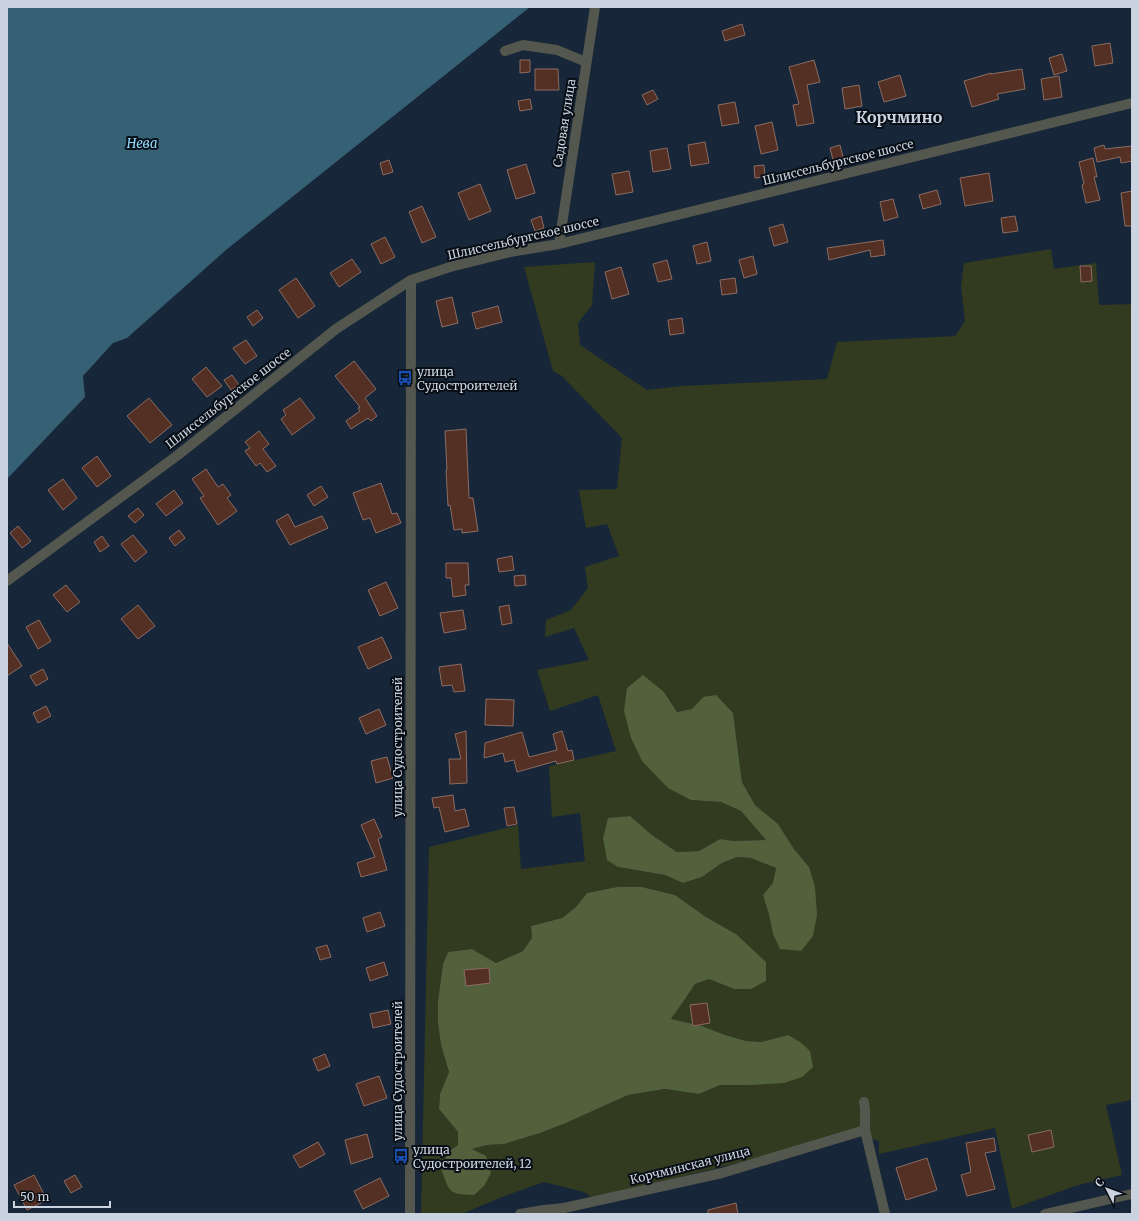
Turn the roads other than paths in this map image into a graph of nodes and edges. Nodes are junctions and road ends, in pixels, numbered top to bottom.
1 (595, 7) edge
2 (505, 50) dead end
3 (586, 62) junction
4 (1132, 103) edge
5 (559, 244) junction
6 (411, 280) junction
7 (7, 581) edge
8 (864, 1102) dead end
9 (865, 1130) junction
10 (1132, 1194) edge
11 (544, 1212) edge
12 (410, 1214) edge
13 (520, 1214) edge
14 (885, 1214) edge
15 (1045, 1214) edge

1 - 3 street, Садовая улица
2 - 3 street
3 - 5 street, Садовая улица
4 - 5 street, Шлиссельбургское шоссе
5 - 6 street, Шлиссельбургское шоссе
6 - 7 street, Шлиссельбургское шоссе
6 - 12 street, улица Судостроителей
8 - 9 street
9 - 11 street, Корчминская улица
9 - 14 street
10 - 15 street
11 - 13 street, Корчминская улица

